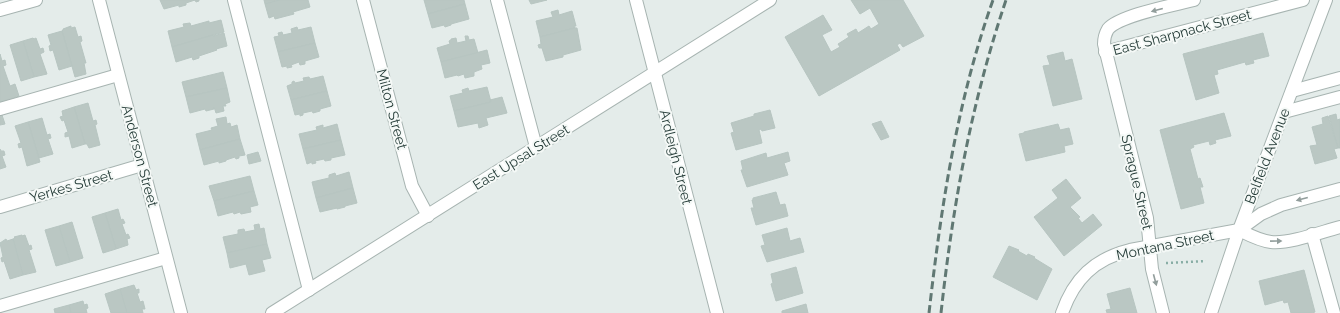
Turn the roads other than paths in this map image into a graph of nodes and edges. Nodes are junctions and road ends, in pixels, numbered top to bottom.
1 (36, 0) edge
2 (99, 0) edge
3 (234, 0) edge
4 (363, 0) edge
5 (497, 0) edge
6 (636, 0) edge
7 (770, 0) edge
8 (1194, 0) edge
9 (1303, 0) edge
10 (1326, 0) edge
11 (0, 10) edge
12 (1105, 52) junction
13 (655, 72) junction
14 (118, 75) junction
15 (1340, 78) edge
16 (1292, 91) junction
17 (1340, 97) edge
18 (0, 109) edge
19 (1284, 112) junction
20 (536, 147) junction
21 (142, 165) junction
22 (1340, 189) edge
23 (0, 207) edge
24 (428, 216) junction
25 (1340, 227) edge
26 (1239, 230) junction
27 (1312, 234) junction
28 (1150, 246) junction
29 (166, 258) junction
30 (309, 290) junction
31 (0, 306) edge
32 (1064, 308) edge
33 (181, 313) edge
34 (272, 313) edge
35 (717, 313) edge
36 (1163, 313) edge
37 (1211, 313) edge
38 (1334, 313) edge

1 - 11 street
2 - 14 street, Anderson Street
3 - 30 street
4 - 24 street, Milton Street
5 - 20 street
6 - 13 street, Ardleigh Street
7 - 13 street, East Upsal Street
8 -> 12 street, East Sharpnack Street
9 - 12 street, East Sharpnack Street
10 - 16 street, Belfield Avenue
12 - 28 street, Sprague Street
13 - 20 street, East Upsal Street
13 - 35 street, Ardleigh Street
14 - 18 street
14 - 21 street, Anderson Street
15 - 16 street
16 - 19 street, Belfield Avenue
17 - 19 street
19 - 26 street, Belfield Avenue
20 - 24 street, East Upsal Street
21 - 23 street, Yerkes Street
21 - 29 street, Anderson Street
22 -> 26 street, Montana Street
24 - 30 street, East Upsal Street
25 - 27 street
26 -> 27 street
26 - 28 street, Montana Street
26 - 37 street, Belfield Avenue
27 - 38 street
28 - 32 street, Montana Street
28 -> 36 street, Sprague Street
29 - 31 street
29 - 33 street, Anderson Street
30 - 34 street, East Upsal Street

